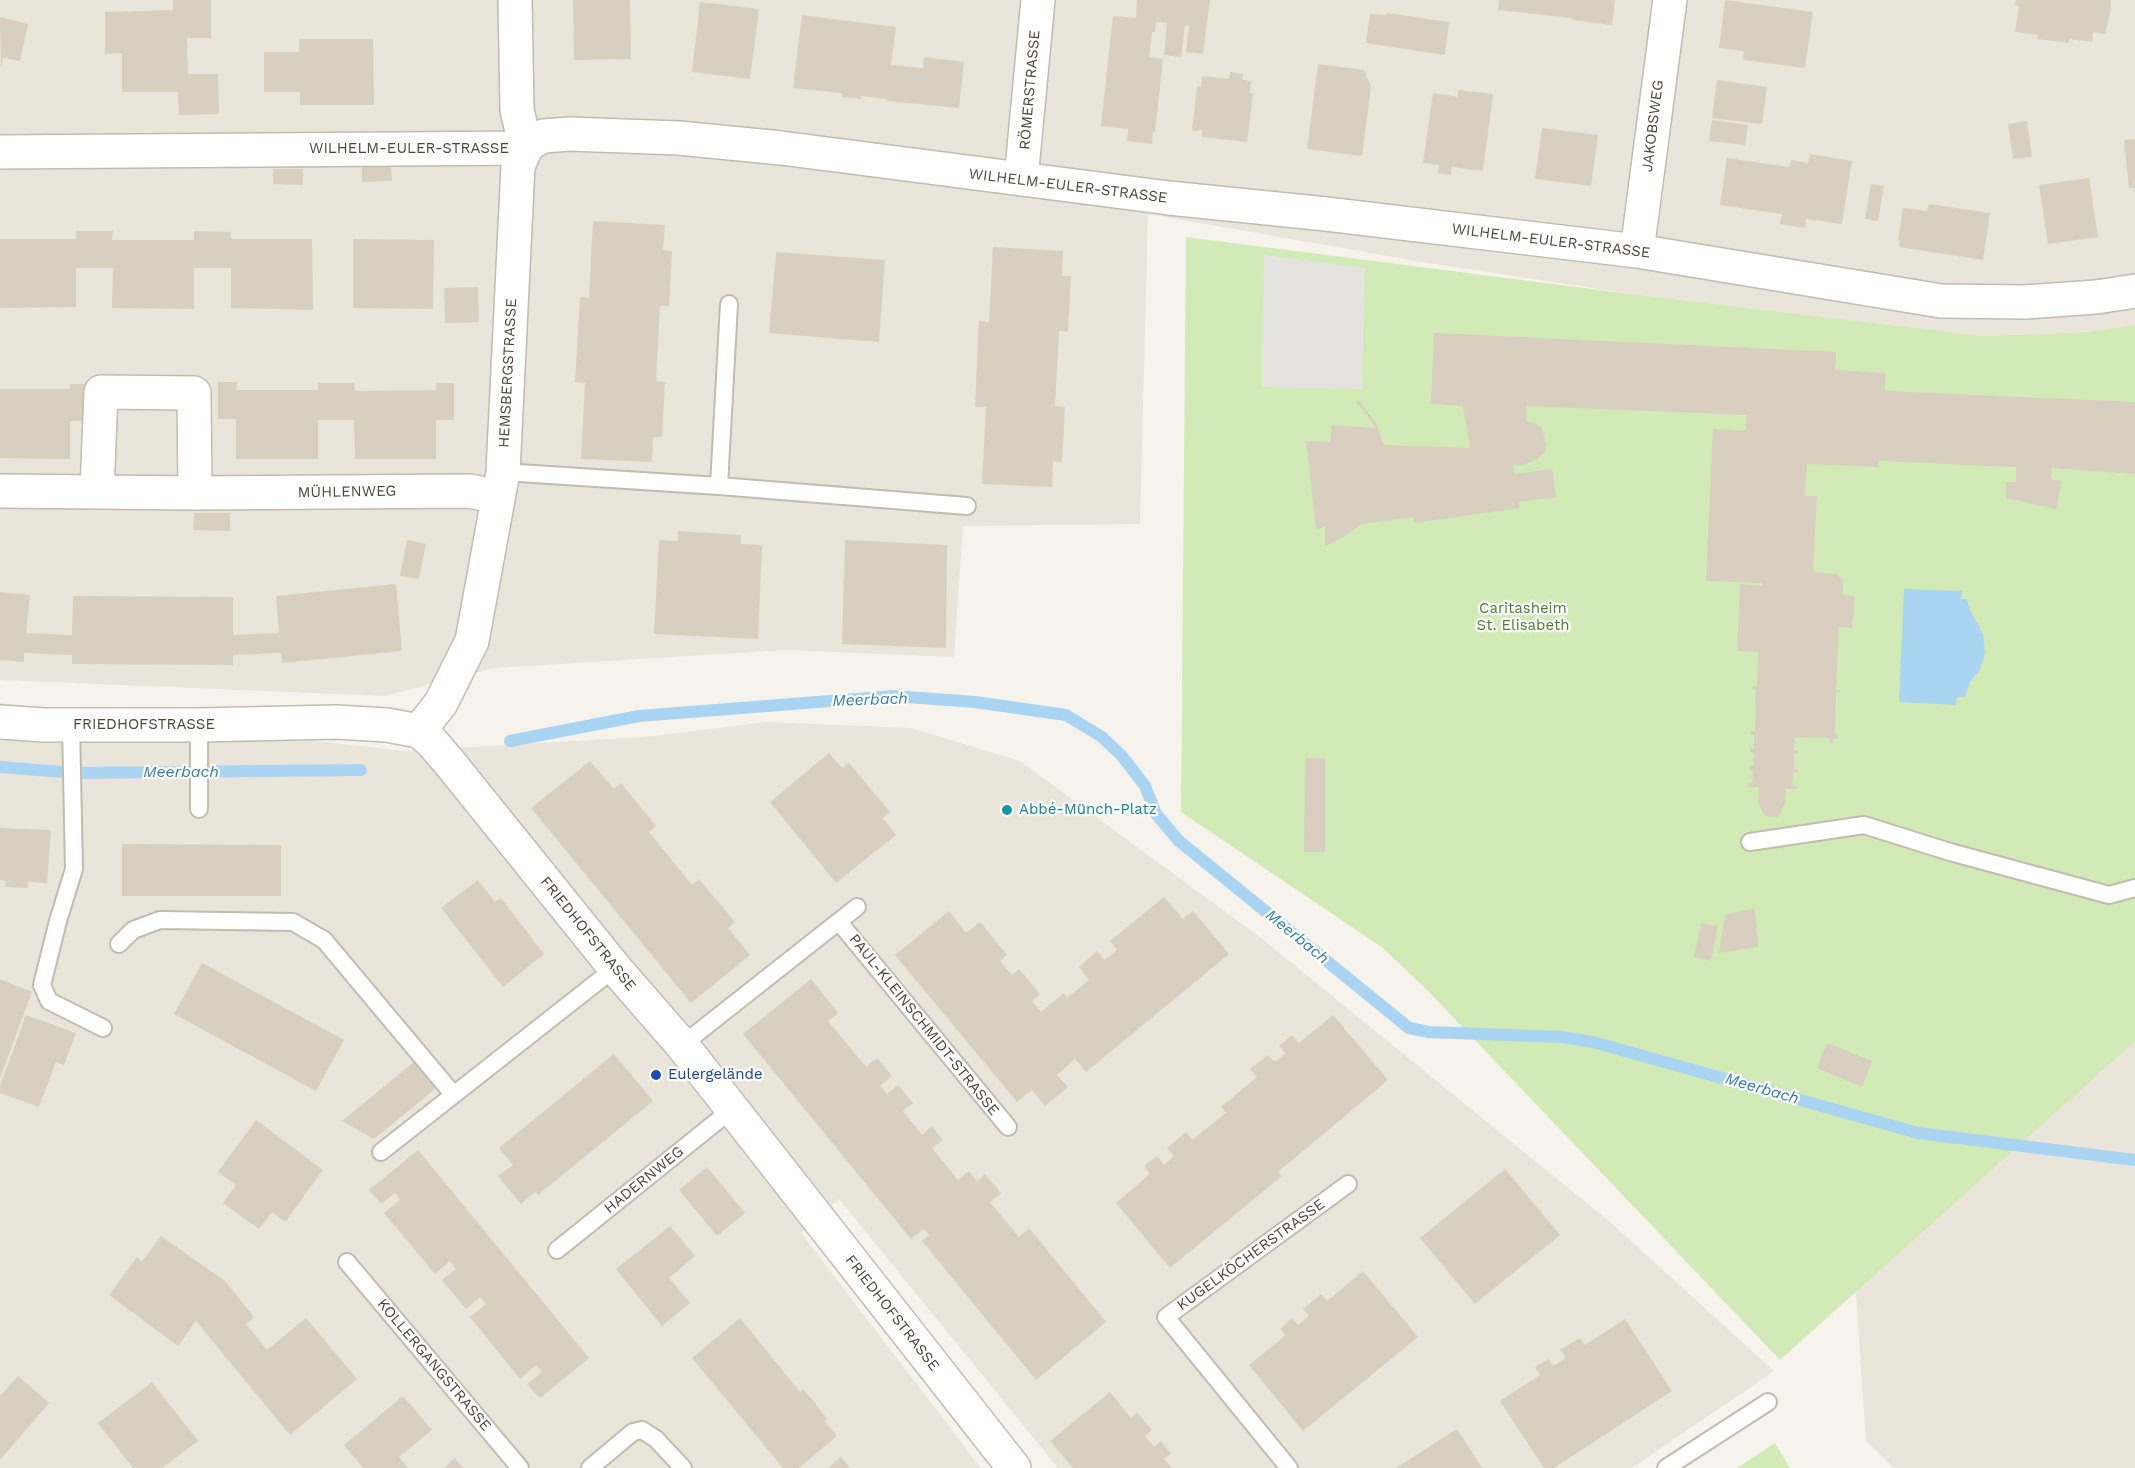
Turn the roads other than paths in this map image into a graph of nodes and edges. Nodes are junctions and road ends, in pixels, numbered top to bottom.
1 (515, 0) edge
2 (1038, 0) edge
3 (1670, 0) edge
4 (526, 148) junction
5 (0, 152) edge
6 (1022, 179) junction
7 (1637, 251) junction
8 (2135, 291) edge
9 (729, 304) dead end
10 (501, 484) junction
11 (719, 486) junction
12 (0, 491) edge
13 (97, 492) junction
14 (195, 493) junction
15 (967, 506) dead end
16 (0, 722) edge
17 (419, 731) junction
18 (71, 737) junction
19 (199, 738) junction
20 (199, 809) dead end
21 (1750, 842) dead end
22 (2135, 888) edge
23 (857, 907) dead end
24 (839, 922) junction
25 (119, 944) dead end
26 (615, 968) junction
27 (103, 1028) dead end
28 (682, 1045) junction
29 (453, 1094) junction
30 (731, 1110) junction
31 (1008, 1127) dead end
32 (381, 1152) dead end
33 (1348, 1184) dead end
34 (557, 1250) dead end
35 (347, 1262) dead end
36 (1768, 1402) dead end
37 (520, 1468) edge
38 (590, 1468) edge
39 (683, 1468) edge
40 (1014, 1468) edge
41 (1289, 1468) edge
42 (1666, 1468) edge

1 - 4 street
2 - 6 street, RÖMERSTRASSE
3 - 7 street, JAKOBSWEG
4 - 5 street, WILHELM-EULER-STRASSE
4 - 6 street, WILHELM-EULER-STRASSE
4 - 10 street, HEMSBERGSTRASSE
6 - 7 street, WILHELM-EULER-STRASSE
7 - 8 street, WILHELM-EULER-STRASSE
9 - 11 lane
10 - 11 lane
10 - 14 street, MÜHLENWEG
10 - 17 street, HEMSBERGSTRASSE
11 - 15 lane
12 - 13 street, MÜHLENWEG
13 - 14 street, MÜHLENWEG
13 - 14 street
16 - 18 street, FRIEDHOFSTRASSE
17 - 19 street, FRIEDHOFSTRASSE
17 - 26 street, FRIEDHOFSTRASSE
18 - 19 street, FRIEDHOFSTRASSE
18 - 27 lane
19 - 20 lane
21 - 22 lane
23 - 24 lane
24 - 28 lane
24 - 31 lane, PAUL-KLEINSCHMIDT-STRASSE
25 - 29 lane
26 - 28 street, FRIEDHOFSTRASSE
26 - 29 lane
28 - 30 street, FRIEDHOFSTRASSE
29 - 32 lane
30 - 34 lane, HADERNWEG
30 - 40 street, FRIEDHOFSTRASSE
33 - 41 lane, KUGELKÖCHERSTRASSE
35 - 37 lane, KOLLERGANGSTRASSE
36 - 42 lane
38 - 39 lane

